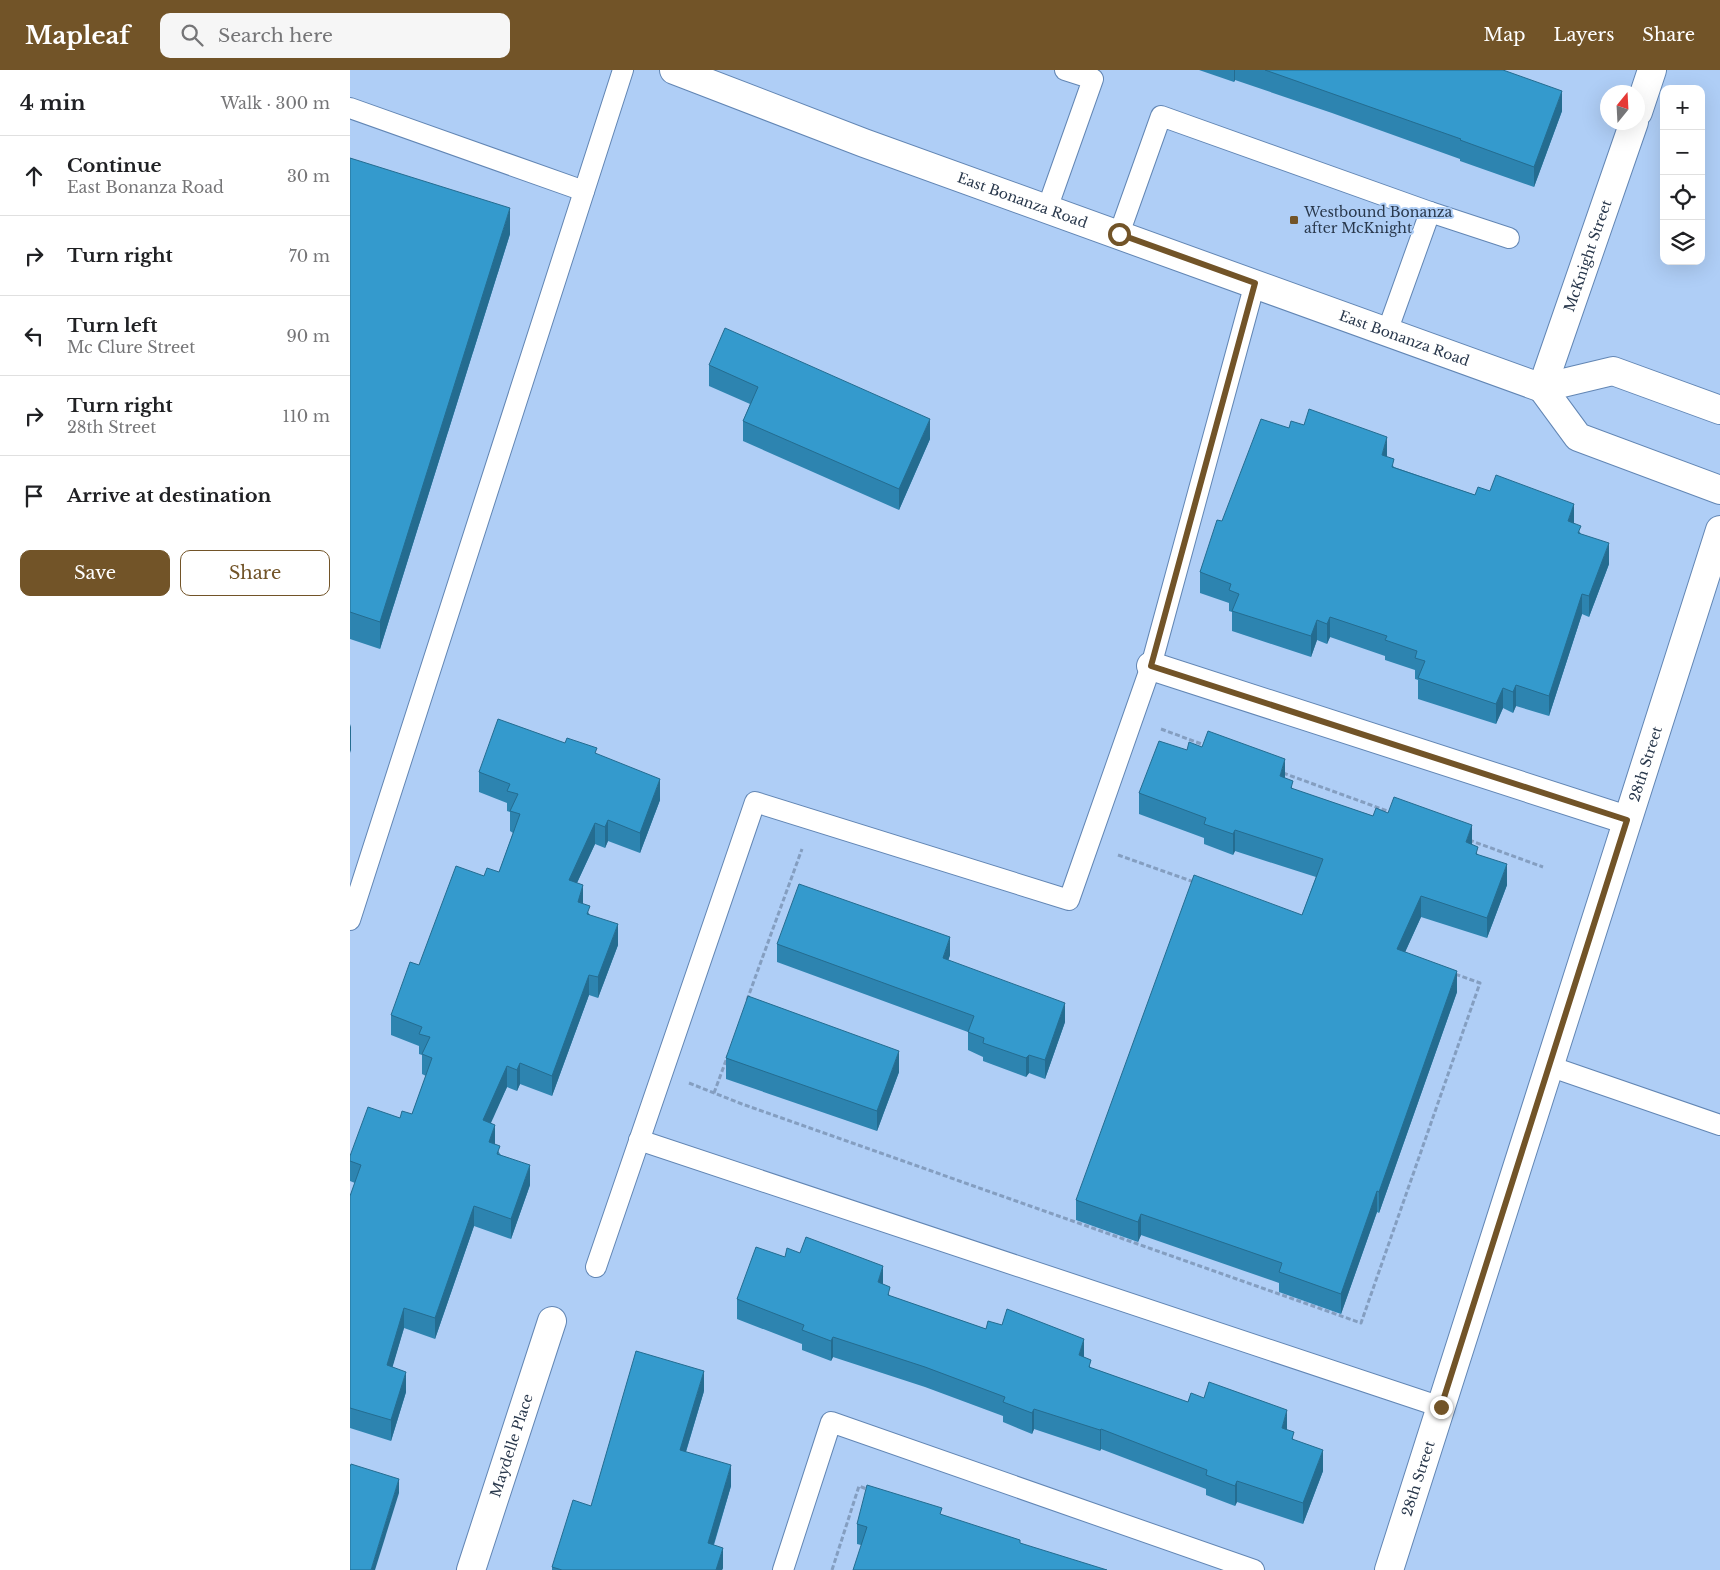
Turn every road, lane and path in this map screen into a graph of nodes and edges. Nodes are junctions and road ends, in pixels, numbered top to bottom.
1 (623, 70) edge
2 (674, 70) edge
3 (1065, 70) edge
4 (1652, 70) edge
5 (1095, 74) edge
6 (1645, 91) edge
7 (350, 108) edge
8 (1631, 130) edge
9 (584, 191) junction
10 (1047, 208) junction
11 (1430, 212) junction
12 (1119, 234) junction
13 (1509, 238) dead end
14 (1255, 283) junction
15 (1388, 332) junction
16 (1542, 388) junction
17 (1720, 410) edge
18 (1720, 490) edge
19 (1720, 530) edge
20 (1151, 666) junction
21 (1132, 719) junction
22 (1215, 748) edge
23 (1280, 772) edge
24 (1393, 813) edge
25 (812, 820) junction
26 (1627, 820) junction
27 (1468, 840) edge
28 (1117, 855) dead end
29 (1542, 867) dead end
30 (1201, 884) edge
31 (350, 920) edge
32 (1452, 973) edge
33 (745, 1008) edge
34 (728, 1055) edge
35 (1549, 1066) junction
36 (663, 1072) junction
37 (714, 1092) junction
38 (1720, 1125) edge
39 (640, 1140) junction
40 (596, 1267) dead end
41 (552, 1321) dead end
42 (1441, 1407) junction
43 (878, 1493) edge
44 (471, 1570) edge
45 (783, 1570) edge
46 (832, 1570) edge
47 (1254, 1570) edge
48 (1388, 1570) edge

1 - 9 lane
2 - 10 street, East Bonanza Road
3 - 5 lane
4 - 6 street
5 - 10 lane
7 - 9 lane
8 - 16 street, McKnight Street
9 - 31 lane
10 - 12 street, East Bonanza Road
11 - 12 lane
11 - 13 lane
11 - 15 lane
12 - 14 street, East Bonanza Road
14 - 15 street, East Bonanza Road
14 - 20 lane
15 - 16 street, East Bonanza Road
16 - 17 street
16 - 18 street
19 - 26 street, 28th Street
20 - 21 lane
20 - 26 street
21 - 22 path
21 - 25 lane
23 - 24 path
25 - 33 path
25 - 36 lane
26 - 35 street, 28th Street
27 - 29 path
28 - 30 path
32 - 37 path
34 - 37 path
35 - 38 lane
35 - 42 street, 28th Street
36 - 37 path
36 - 39 lane
39 - 40 lane
39 - 42 lane
41 - 44 street, Maydelle Place
42 - 48 street, 28th Street
43 - 46 path
45 - 47 lane

